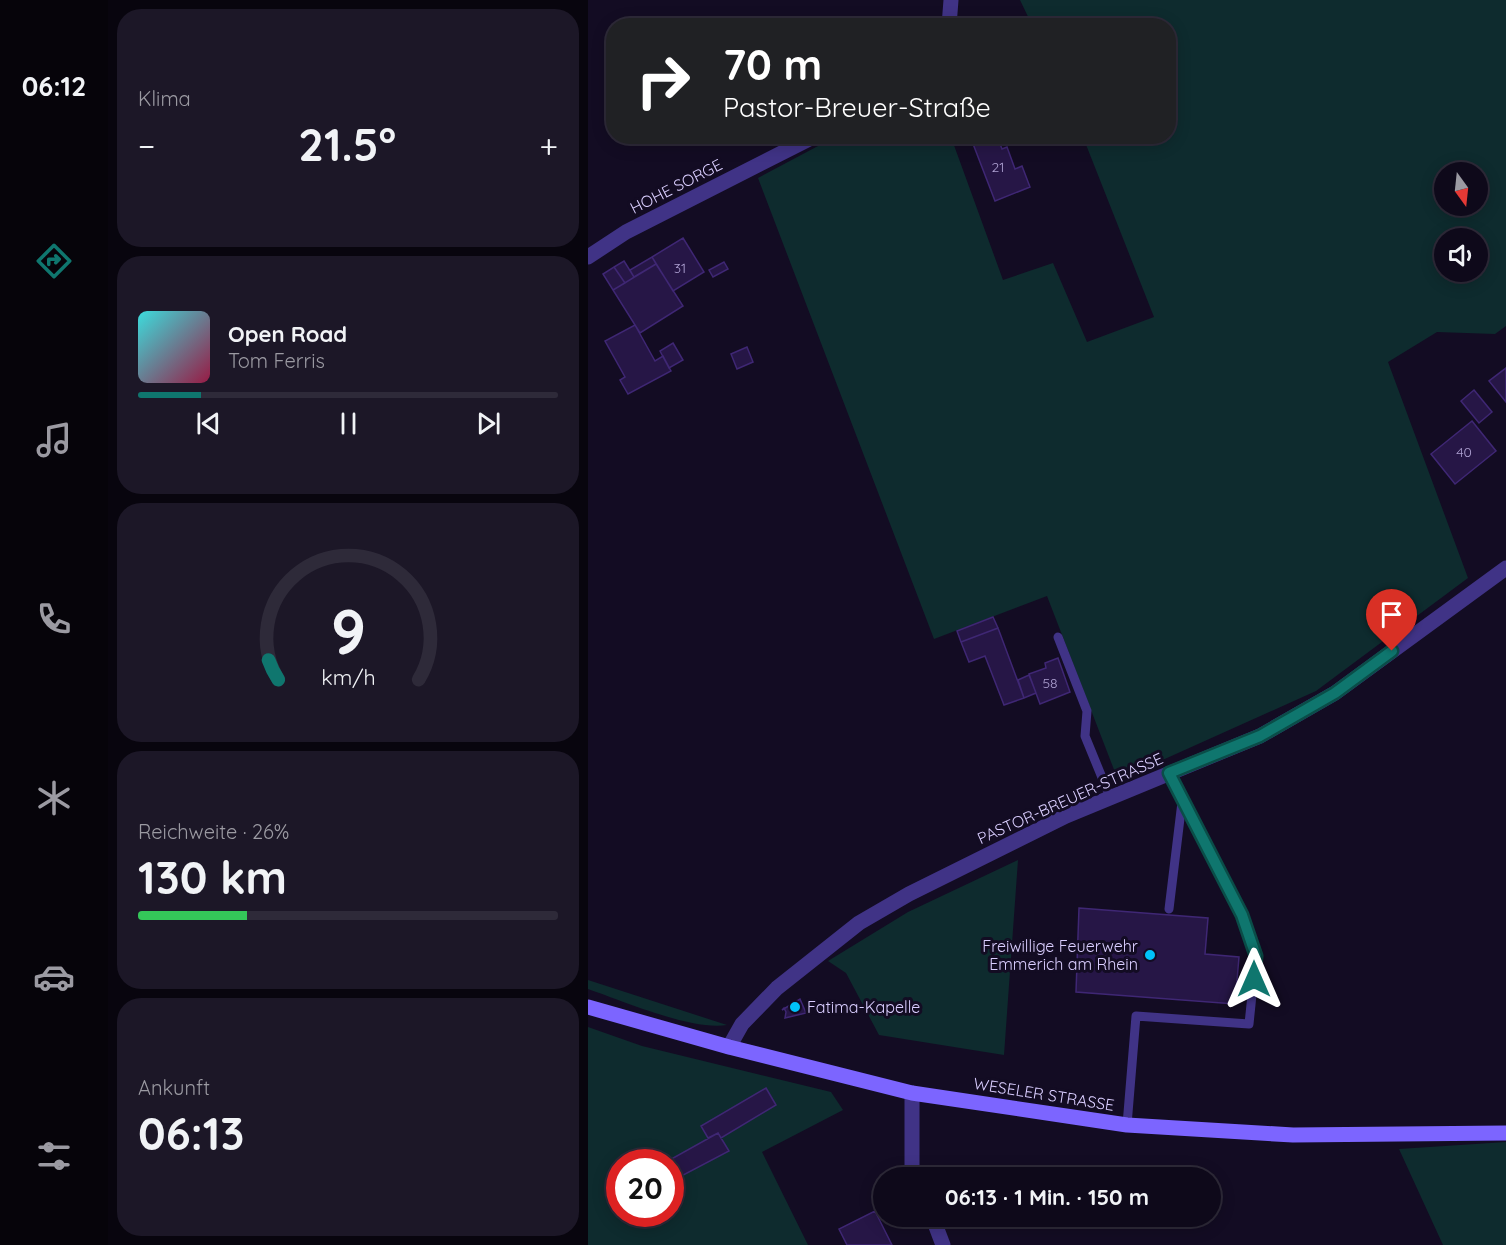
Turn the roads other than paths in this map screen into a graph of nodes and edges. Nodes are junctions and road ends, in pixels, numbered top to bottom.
1 (951, 0) edge
2 (950, 18) edge
3 (798, 144) edge
4 (588, 256) edge
5 (1506, 568) edge
6 (1058, 637) dead end
7 (1169, 773) junction
8 (1110, 797) junction
9 (1182, 801) junction
10 (1168, 909) dead end
11 (588, 1007) edge
12 (729, 1047) junction
13 (912, 1093) junction
14 (1127, 1125) junction
15 (1506, 1133) edge
16 (912, 1167) edge
17 (937, 1227) edge
18 (944, 1245) edge

1 - 2 street
3 - 4 street, HOHE SORGE
5 - 7 street, PASTOR-BREUER-STRASSE
6 - 8 lane
7 - 8 street, PASTOR-BREUER-STRASSE
7 - 9 lane
8 - 12 street, PASTOR-BREUER-STRASSE
9 - 10 lane
9 - 14 lane
11 - 12 main road, WESELER STRASSE
12 - 13 main road, WESELER STRASSE
13 - 14 main road, WESELER STRASSE
13 - 16 street
14 - 15 main road, WESELER STRASSE
17 - 18 street

